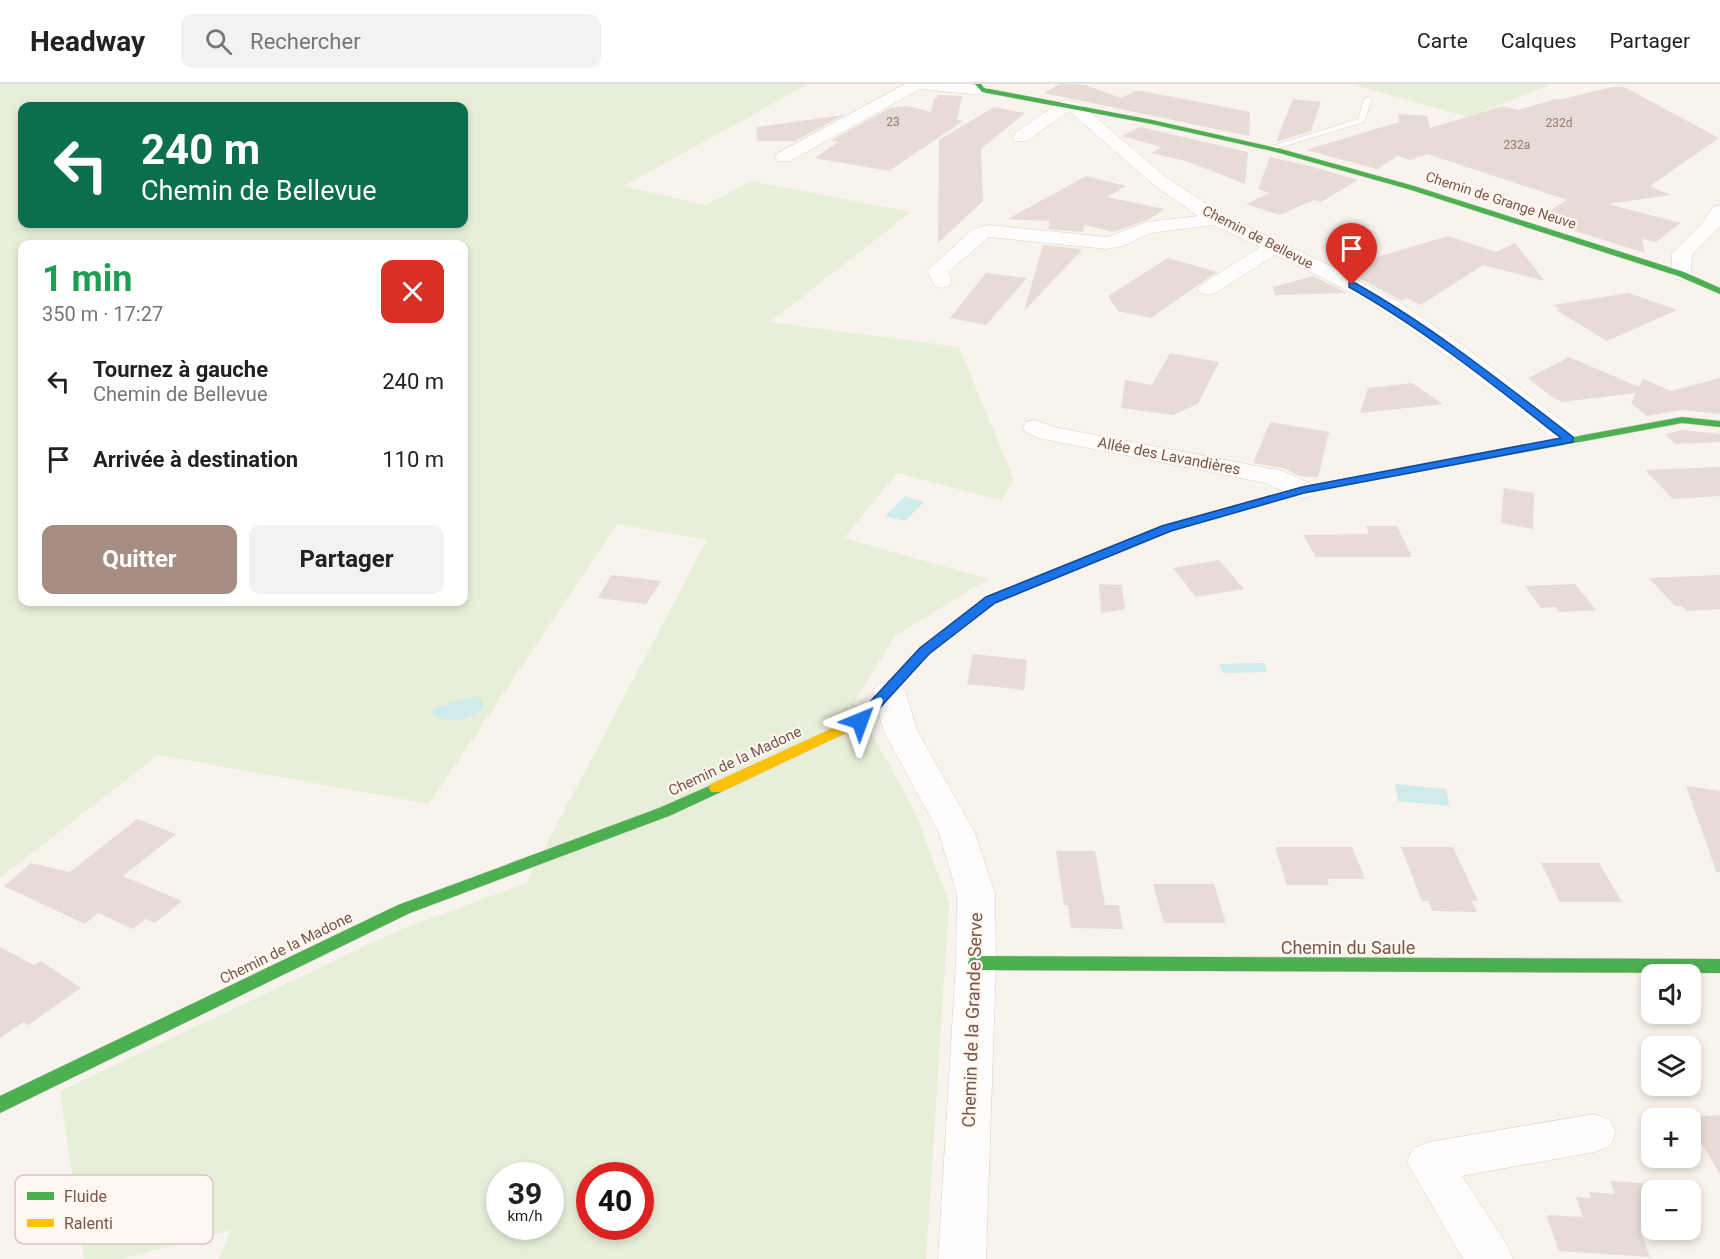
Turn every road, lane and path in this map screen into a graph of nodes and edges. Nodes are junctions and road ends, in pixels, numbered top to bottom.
1 (922, 84) edge
2 (980, 87) edge
3 (1368, 99) dead end
4 (1070, 105) junction
5 (873, 119) dead end
6 (1021, 137) dead end
7 (1269, 148) junction
8 (784, 157) dead end
9 (1216, 219) junction
10 (1717, 222) edge
11 (1274, 247) junction
12 (1681, 274) junction
13 (942, 282) dead end
14 (1208, 289) dead end
15 (1720, 291) edge
16 (1720, 424) edge
17 (1035, 427) dead end
18 (1570, 440) junction
19 (1302, 490) junction
20 (889, 691) junction
21 (976, 963) junction
22 (1720, 966) edge
23 (0, 1105) edge
24 (1594, 1133) dead end
25 (962, 1259) edge
26 (1489, 1259) edge

1 - 2 street
1 - 5 street
1 - 8 street
2 - 4 street, Chemin de Grange Neuve
3 - 7 lane, Chemin de Grange Neuve
4 - 6 street
4 - 7 street, Chemin de Grange Neuve
4 - 9 street, Chemin de Bellevue
7 - 12 street, Chemin de Grange Neuve
9 - 11 street, Chemin de Bellevue
9 - 13 street
10 - 12 street
11 - 14 street
11 - 18 street, Chemin de Bellevue
12 - 15 street, Chemin de Grange Neuve
16 - 18 street, Chemin de la Madone
17 - 19 street, Allée des Lavandières
18 - 19 street, Chemin de la Madone
19 - 20 street, Chemin de la Madone
20 - 21 street, Chemin de la Grande Serve
20 - 23 street, Chemin de la Madone
21 - 22 street, Chemin du Saule
21 - 25 street, Chemin de la Grande Serve
24 - 26 street

